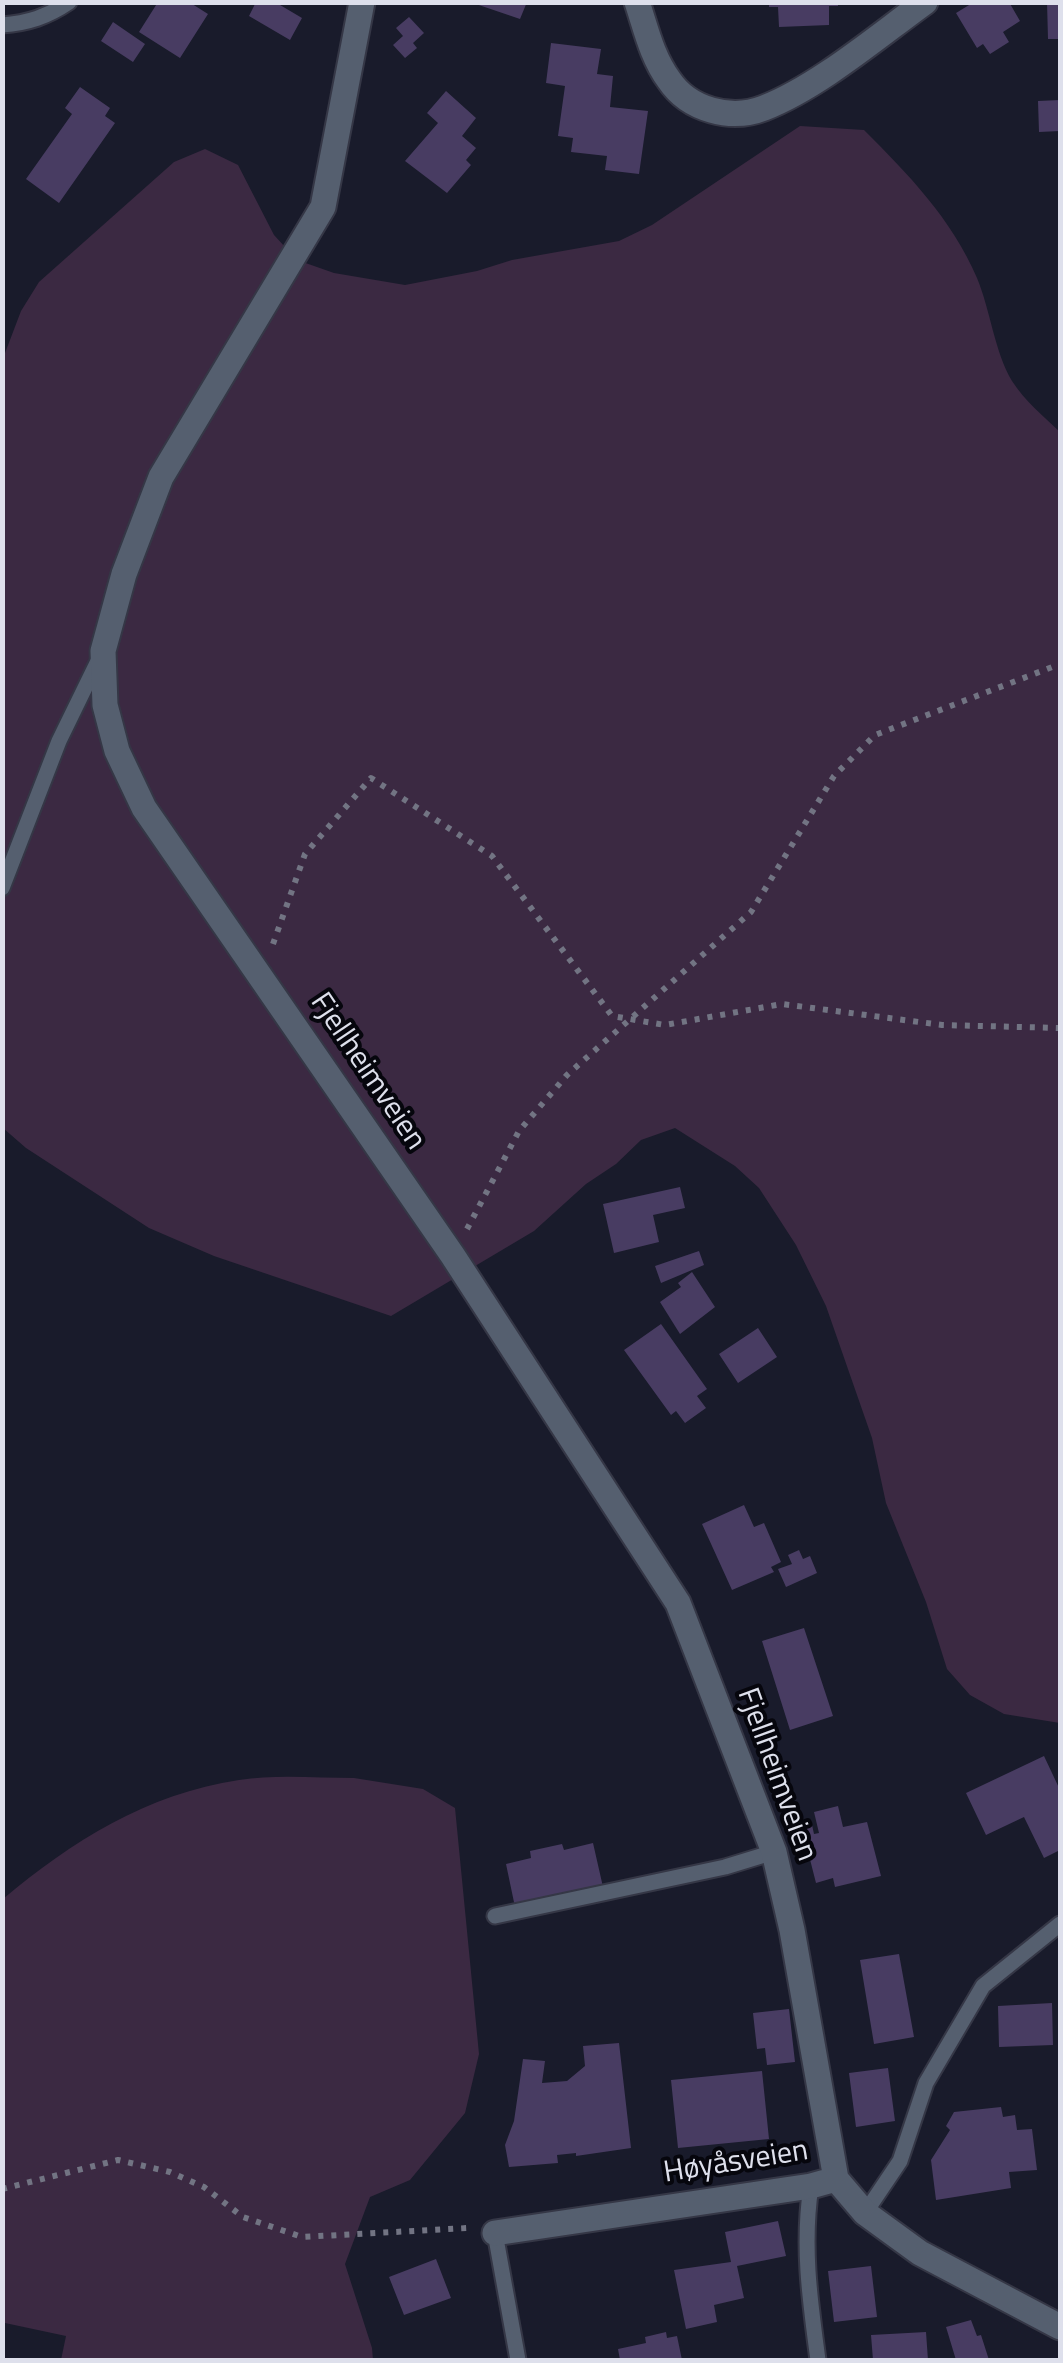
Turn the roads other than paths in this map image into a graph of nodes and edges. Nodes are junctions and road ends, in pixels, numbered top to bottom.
1 (69, 2) edge
2 (362, 2) edge
3 (637, 2) edge
4 (925, 2) edge
5 (2, 25) edge
6 (104, 651) junction
7 (2, 888) edge
8 (774, 1852) junction
9 (495, 1916) dead end
10 (1060, 1924) edge
11 (836, 2179) junction
12 (810, 2186) junction
13 (865, 2213) junction
14 (495, 2233) joint
15 (1060, 2327) edge
16 (518, 2360) edge
17 (818, 2360) edge

1 - 5 lane
2 - 6 street, Fjellheimveien
3 - 4 street
6 - 7 lane
6 - 8 street, Fjellheimveien
8 - 9 lane
8 - 11 street, Fjellheimveien
10 - 13 lane
11 - 12 street, Høyåsveien
11 - 13 street, Høyåsveien
12 - 14 street, Høyåsveien
12 - 17 lane
13 - 15 street, Høyåsveien
14 - 16 lane

